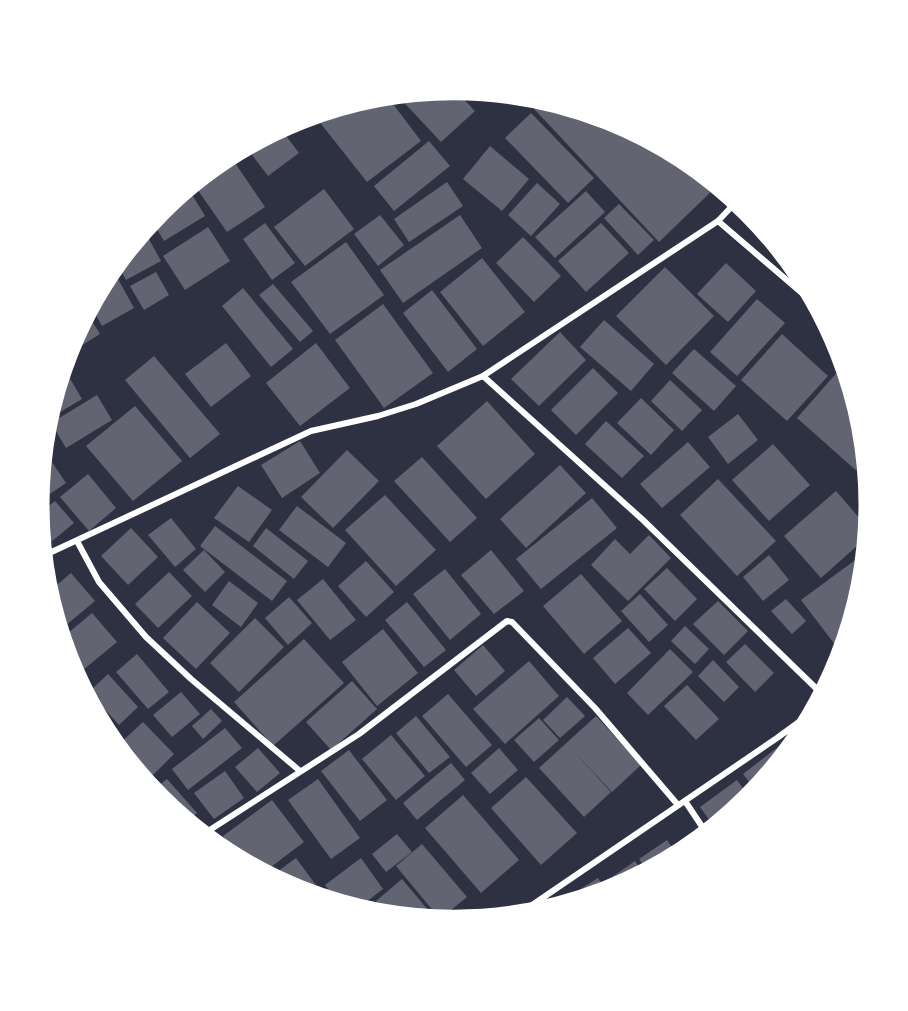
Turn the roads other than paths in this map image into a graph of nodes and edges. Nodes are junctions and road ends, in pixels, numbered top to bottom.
1 (730, 208) edge
2 (718, 221) junction
3 (798, 290) edge
4 (483, 376) junction
5 (77, 541) junction
6 (51, 552) edge
7 (816, 688) edge
8 (797, 723) edge
9 (300, 771) junction
10 (682, 803) junction
11 (702, 827) edge
12 (210, 830) edge
13 (534, 904) edge

1 - 2 street
2 - 3 street
2 - 4 street
4 - 5 street
4 - 7 street
5 - 6 street
5 - 9 street
8 - 10 street
9 - 10 street
9 - 12 street
10 - 11 street
10 - 13 street

